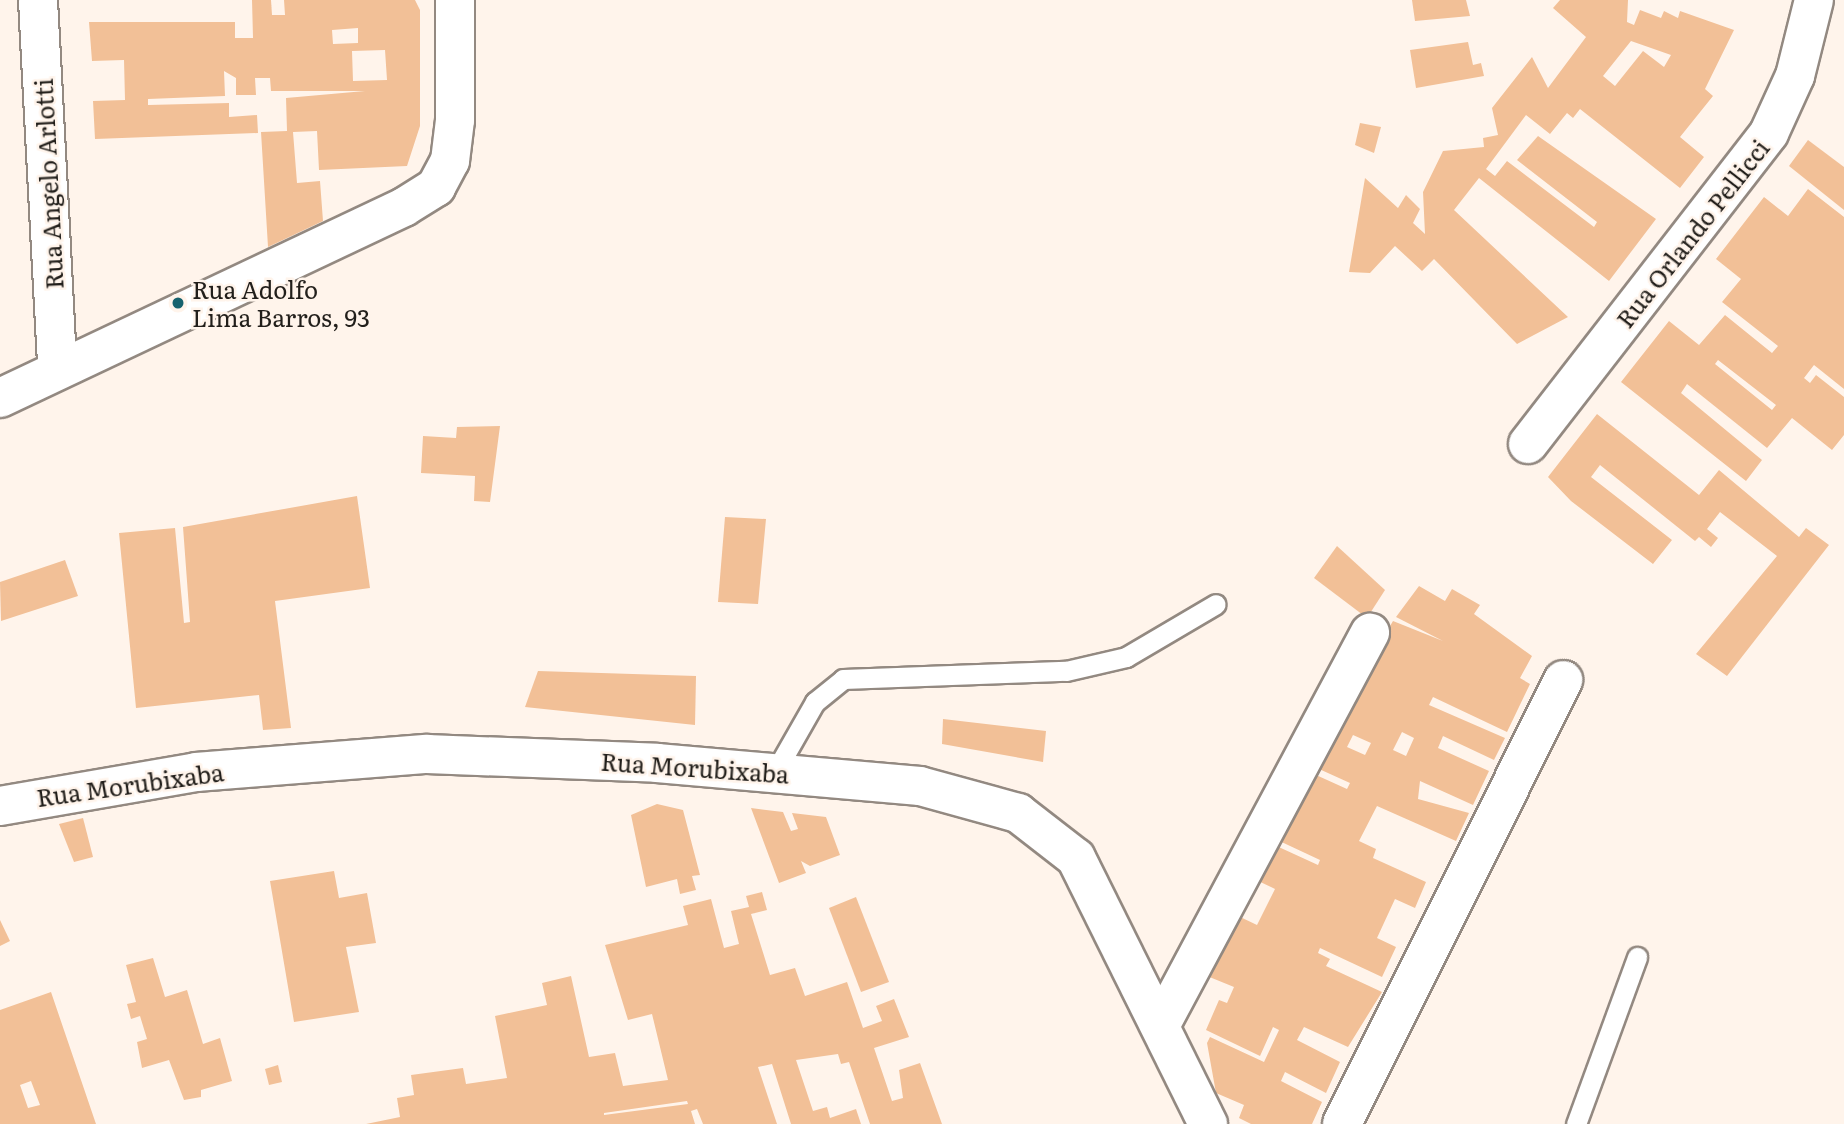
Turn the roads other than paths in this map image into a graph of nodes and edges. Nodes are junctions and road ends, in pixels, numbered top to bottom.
1 (38, 0) edge
2 (455, 0) edge
3 (1814, 0) edge
4 (57, 368) junction
5 (0, 398) edge
6 (1528, 444) dead end
7 (1216, 604) dead end
8 (1370, 633) dead end
9 (1563, 680) dead end
10 (775, 772) junction
11 (0, 806) edge
12 (1637, 957) dead end
13 (1160, 1026) junction
14 (1208, 1124) edge
15 (1342, 1124) edge
16 (1576, 1124) edge

1 - 4 street, Rua Angelo Arlotti
2 - 4 street
3 - 6 street, Rua Orlando Pellicci
4 - 5 street
7 - 10 lane
8 - 13 street
9 - 15 street
10 - 11 street, Rua Morubixaba
10 - 13 street, Rua Morubixaba
12 - 16 lane
13 - 14 street, Rua Morubixaba

